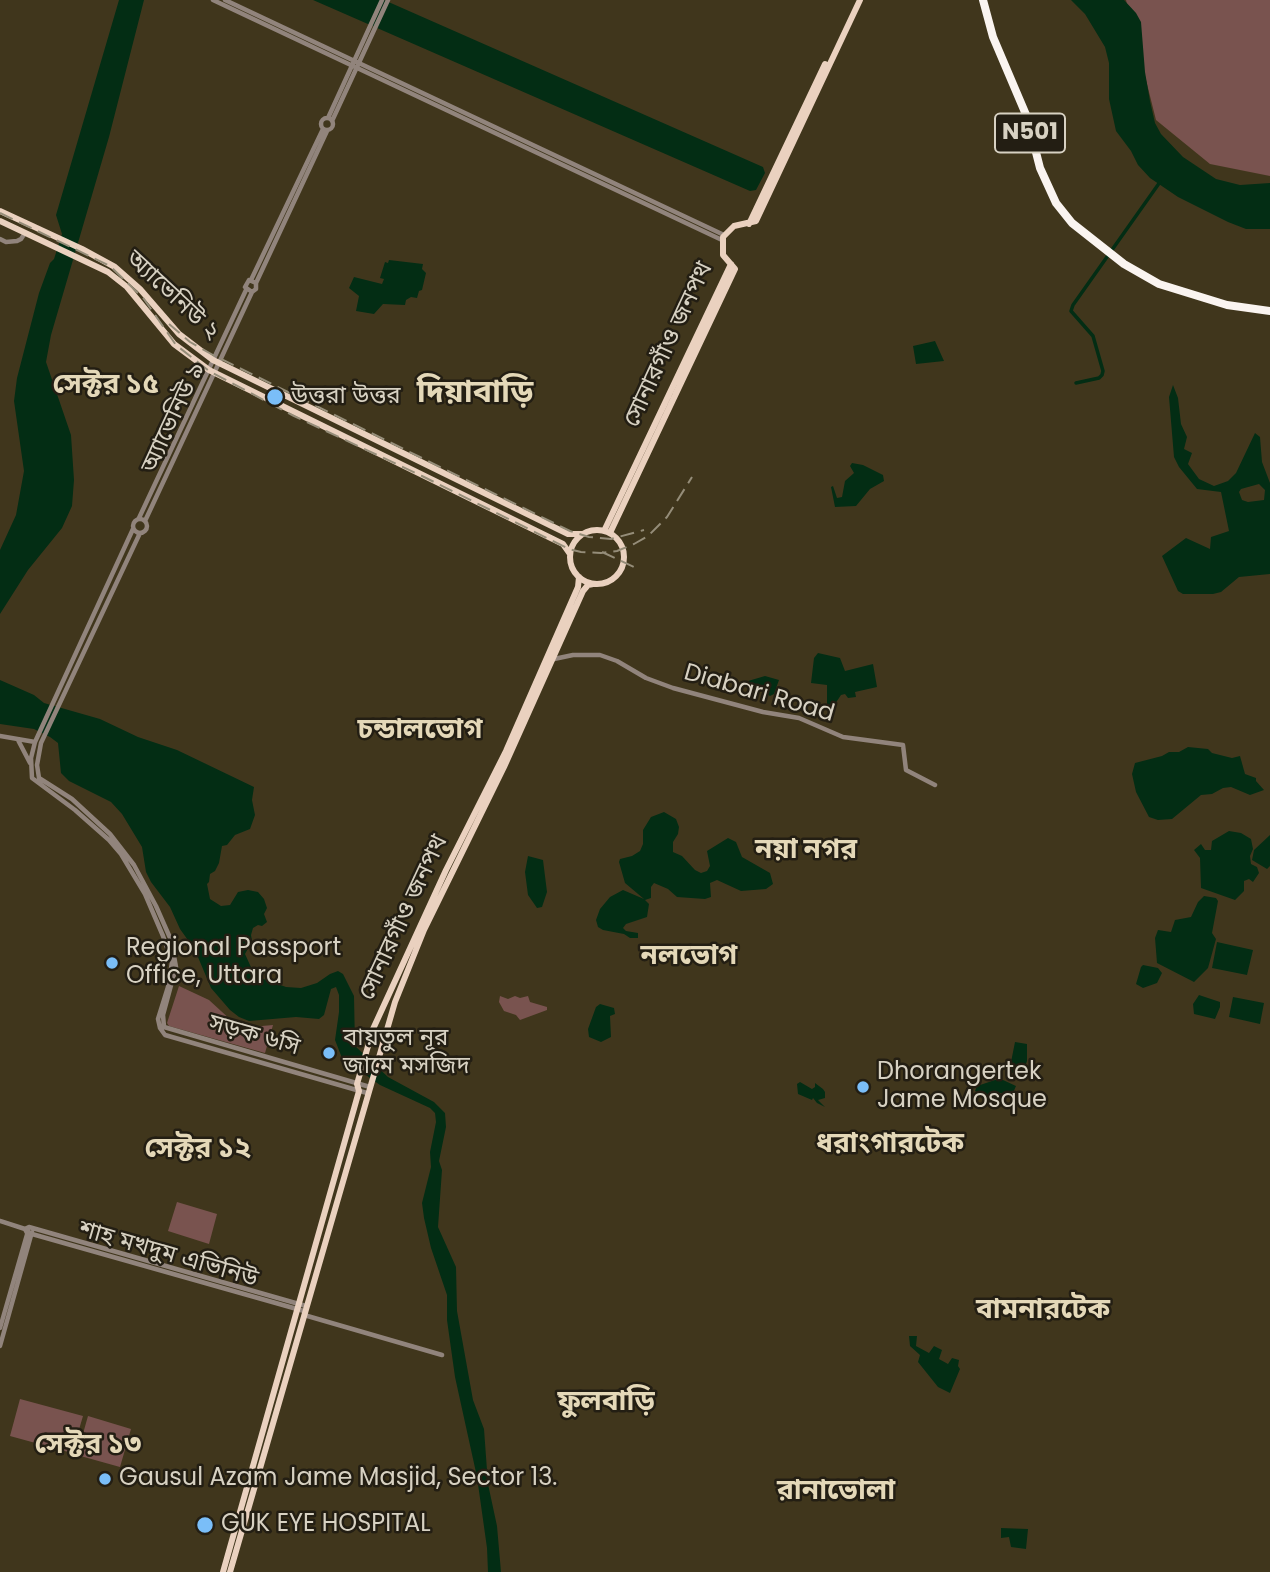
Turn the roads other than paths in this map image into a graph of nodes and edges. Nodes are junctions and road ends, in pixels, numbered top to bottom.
1 (213, 0) edge
2 (225, 0) edge
3 (382, 0) edge
4 (388, 0) edge
5 (857, 0) edge
6 (983, 0) edge
7 (371, 30) junction
8 (356, 64) junction
9 (330, 120) junction
10 (325, 130) junction
11 (0, 211) edge
12 (0, 221) edge
13 (25, 233) junction
14 (720, 236) junction
15 (0, 239) edge
16 (254, 281) junction
17 (249, 291) junction
18 (1270, 311) edge
19 (218, 358) junction
20 (211, 371) junction
21 (139, 518) junction
22 (145, 521) junction
23 (133, 529) junction
24 (607, 532) junction
25 (140, 533) junction
26 (583, 534) junction
27 (570, 554) junction
28 (579, 577) junction
29 (593, 584) junction
30 (554, 659) junction
31 (539, 683) junction
32 (58, 690) junction
33 (64, 693) junction
34 (0, 736) edge
35 (18, 739) junction
36 (37, 741) junction
37 (31, 765) junction
38 (935, 785) dead end
39 (373, 1029) junction
40 (164, 1030) junction
41 (386, 1033) junction
42 (365, 1086) junction
43 (0, 1221) edge
44 (30, 1230) junction
45 (302, 1309) junction
46 (0, 1328) edge
47 (0, 1346) edge
48 (442, 1355) dead end
49 (287, 1359) junction
50 (223, 1572) edge
51 (230, 1572) edge

1 - 8 street
2 - 8 street
3 - 7 street, অ্যাভেনিউ ৯
4 - 7 street, অ্যাভেনিউ ৯
5 - 14 main road, সোনারগাঁও জনপথ
6 - 18 highway, N501
7 - 8 street, অ্যাভেনিউ ৯
8 - 9 street, অ্যাভেনিউ ৯
8 - 14 street
9 - 10 street, অ্যাভেনিউ ৯
9 - 10 street, অ্যাভেনিউ ৯
10 - 16 street, অ্যাভেনিউ ৯
11 - 19 main road, অ্যাভেনিউ ২
12 - 13 main road, অ্যাভেনিউ ২
13 - 15 street
13 - 20 main road, অ্যাভেনিউ ২
14 - 24 main road, সোনারগাঁও জনপথ
16 - 17 street, অ্যাভেনিউ ৯
16 - 17 street, অ্যাভেনিউ ৯
17 - 19 street, অ্যাভেনিউ ৯
19 - 20 street, অ্যাভেনিউ ৯
19 - 26 main road, অ্যাভেনিউ ২
20 - 21 street, অ্যাভেনিউ ৯
20 - 22 street, অ্যাভেনিউ ৯
20 - 27 main road, অ্যাভেনিউ ২
21 - 22 street
21 - 23 street, অ্যাভেনিউ ৯
22 - 25 street, অ্যাভেনিউ ৯
23 - 25 street
23 - 32 street, অ্যাভেনিউ ৯
24 - 26 main road
24 - 29 main road, সোনারগাঁও জনপথ
25 - 33 street, অ্যাভেনিউ ৯
26 - 27 main road
27 - 28 main road
28 - 29 main road
28 - 31 main road, সোনারগাঁও জনপথ
29 - 30 main road, সোনারগাঁও জনপথ
30 - 31 main road, সোনারগাঁও জনপথ
30 - 38 street, Diabari Road
31 - 39 main road, সোনারগাঁও জনপথ
31 - 41 main road, সোনারগাঁও জনপথ
32 - 33 street
32 - 36 street, অ্যাভেনিউ ৯
33 - 36 street, অ্যাভেনিউ ৯
34 - 35 street
35 - 36 street
35 - 37 street
36 - 37 street
36 - 40 street
37 - 40 street
39 - 41 main road
39 - 42 main road, সোনারগাঁও জনপথ
40 - 42 street, সড়ক ৬সি
41 - 42 main road, সোনারগাঁও জনপথ
42 - 45 main road, সোনারগাঁও জনপথ
43 - 44 street, শাহ মখদুম এভিনিউ
44 - 45 street, শাহ মখদুম এভিনিউ
44 - 46 street
44 - 47 street
45 - 48 street, শাহ মখদুম এভিনিউ
45 - 49 main road, সোনারগাঁও জনপথ
49 - 50 main road, সোনারগাঁও জনপথ
49 - 51 main road, সোনারগাঁও জনপথ

